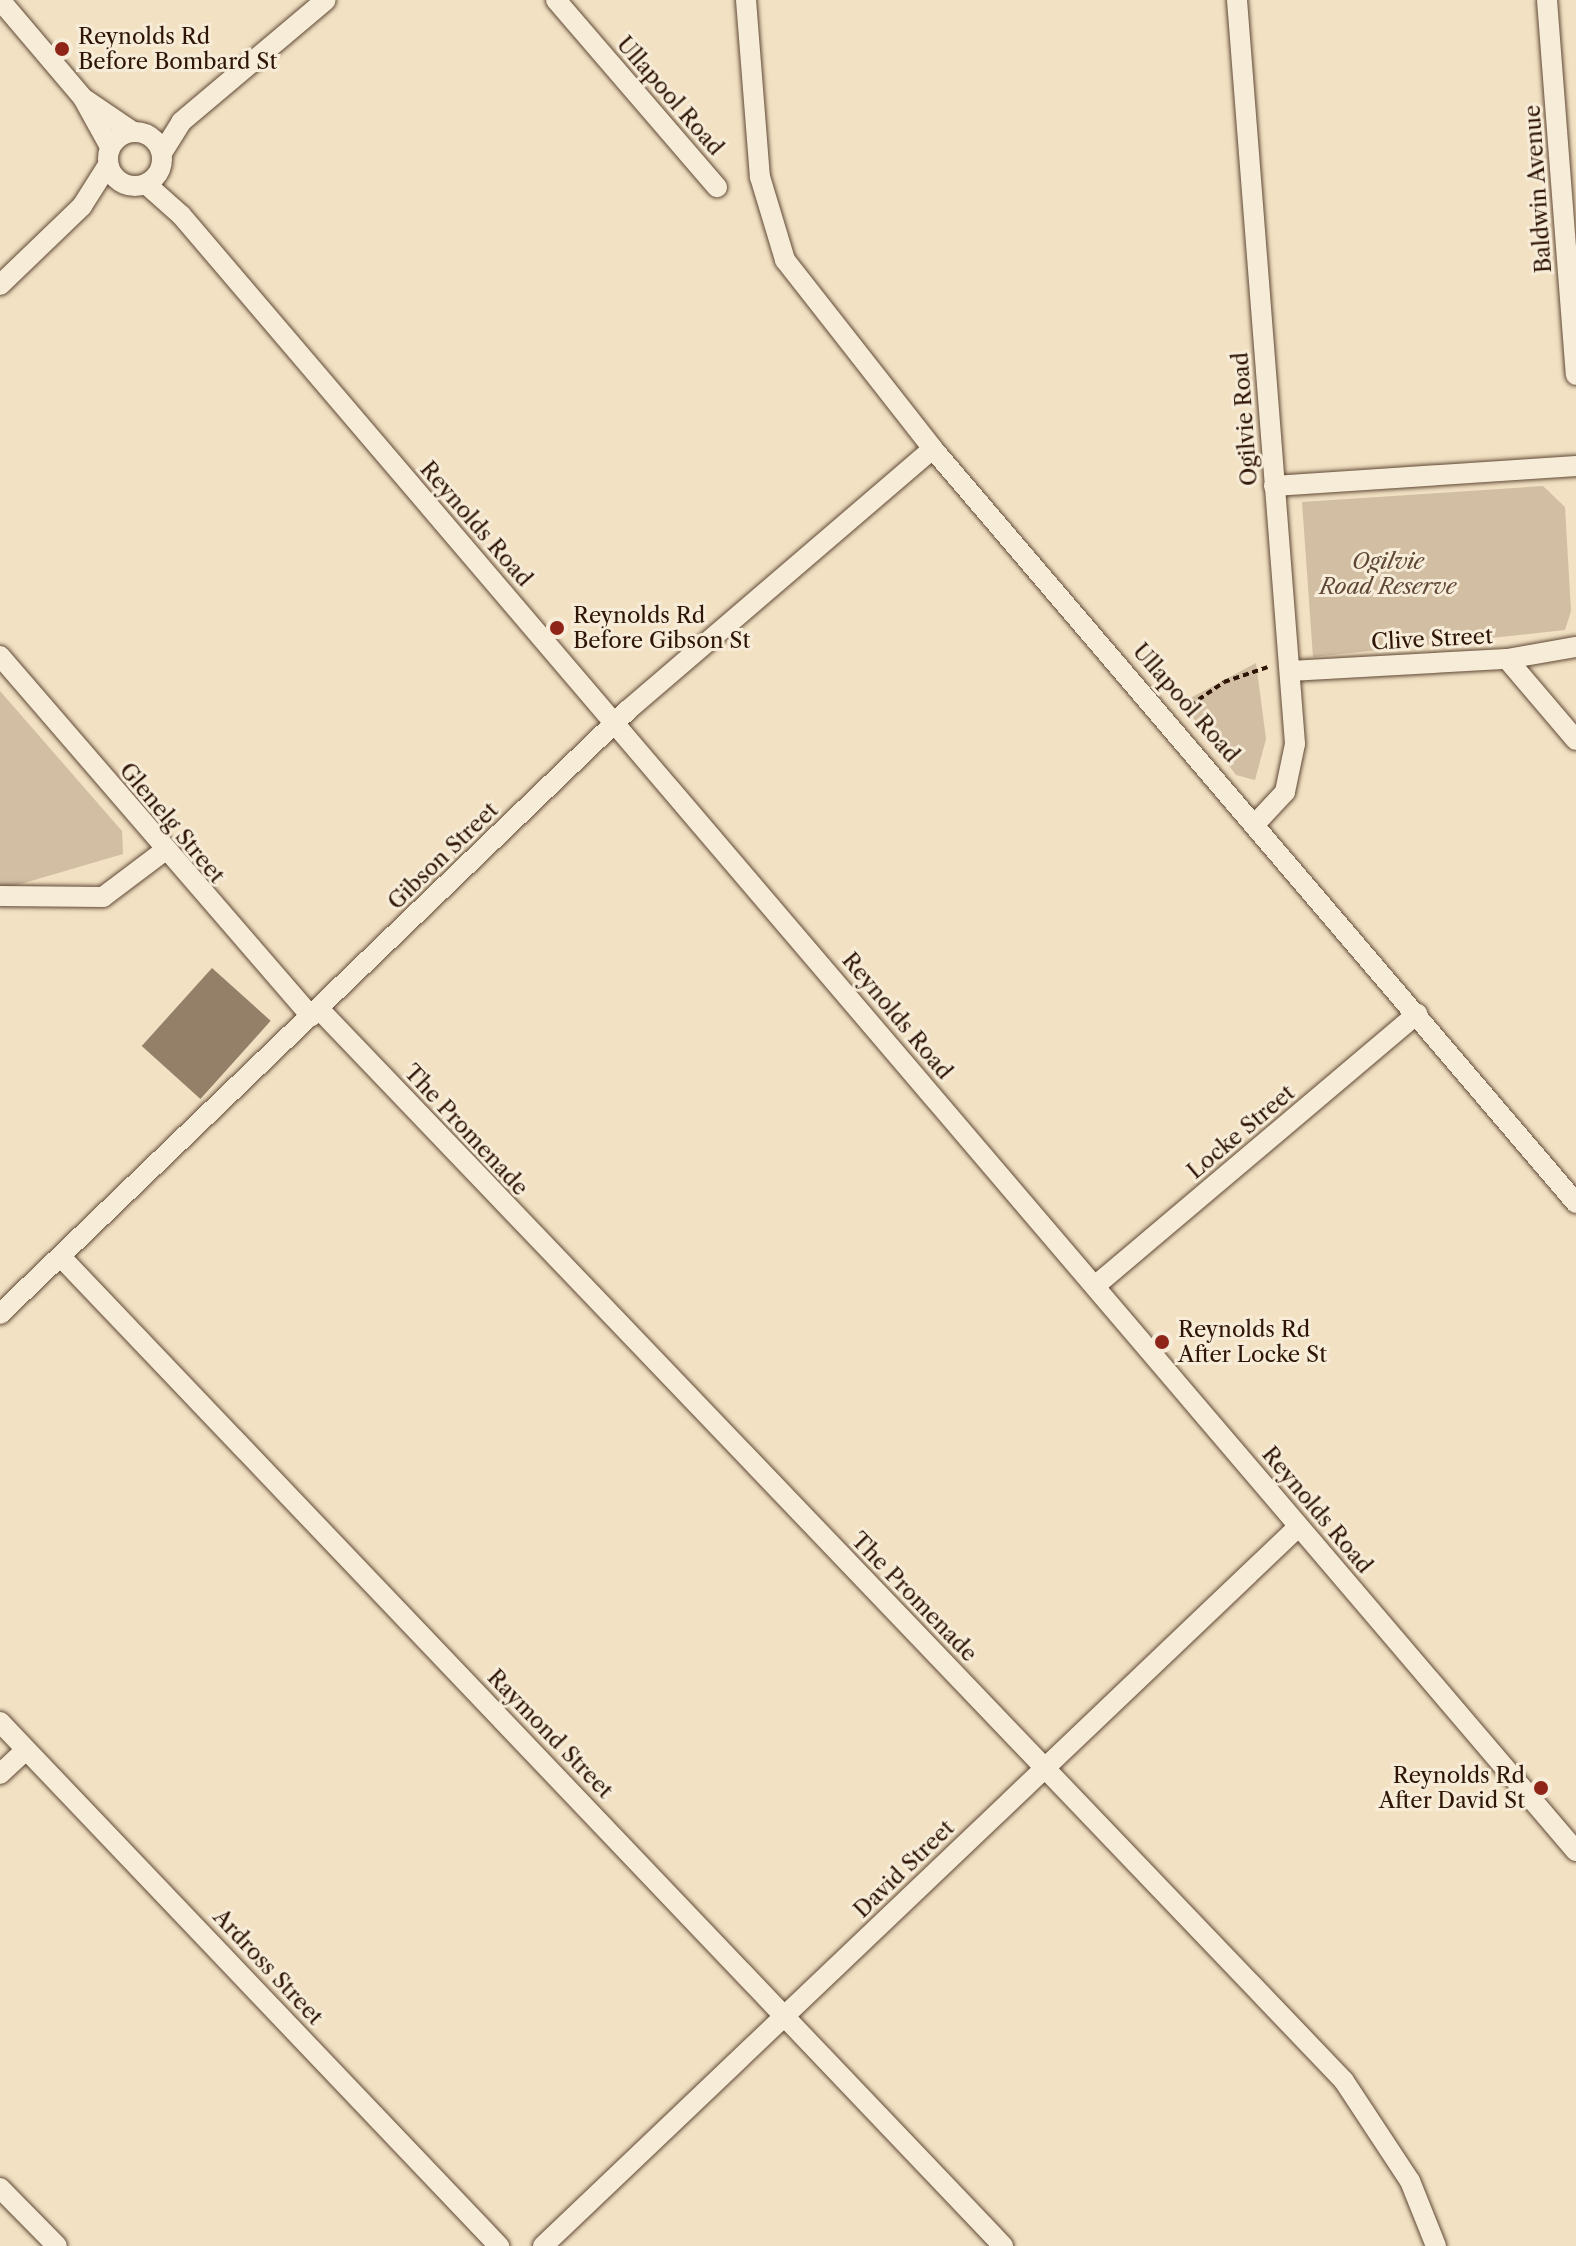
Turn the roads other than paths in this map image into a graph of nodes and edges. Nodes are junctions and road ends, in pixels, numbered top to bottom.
1 (0, 0) edge
2 (326, 0) edge
3 (556, 0) edge
4 (746, 0) edge
5 (1237, 0) edge
6 (1547, 0) edge
7 (83, 98) junction
8 (181, 122) junction
9 (138, 132) junction
10 (109, 156) junction
11 (162, 158) junction
12 (136, 185) junction
13 (717, 187) dead end
14 (82, 206) junction
15 (181, 215) junction
16 (0, 285) edge
17 (1576, 375) edge
18 (933, 449) junction
19 (1576, 466) edge
20 (1274, 486) junction
21 (1576, 647) edge
22 (0, 656) edge
23 (1507, 659) junction
24 (1290, 671) junction
25 (616, 722) junction
26 (1576, 740) edge
27 (1257, 822) junction
28 (164, 851) junction
29 (0, 896) edge
30 (315, 1013) junction
31 (1417, 1014) junction
32 (1576, 1203) edge
33 (61, 1257) junction
34 (1095, 1286) junction
35 (0, 1314) edge
36 (1298, 1527) junction
37 (0, 1722) edge
38 (26, 1750) junction
39 (1043, 1766) junction
40 (0, 1774) edge
41 (1576, 1851) edge
42 (787, 2017) junction
43 (0, 2188) edge
44 (57, 2246) edge
45 (499, 2246) edge
46 (543, 2246) edge
47 (1003, 2246) edge
48 (1436, 2246) edge

1 - 7 street
2 - 8 street
3 - 13 street, Ullapool Road
4 - 18 street, Ullapool Road
5 - 20 street, Ogilvie Road
6 - 17 street, Baldwin Avenue
7 - 9 street
7 - 10 street
8 - 9 street
8 - 11 street
9 - 10 street
9 - 11 street
10 - 12 street, Reynolds Road
10 - 14 street
11 - 12 street
11 - 15 street, Reynolds Road
12 - 14 street
12 - 15 street, Reynolds Road
14 - 16 street
15 - 25 street, Reynolds Road
18 - 25 street, Gibson Street
18 - 27 street, Ullapool Road
19 - 20 street
20 - 24 street, Ogilvie Road
21 - 23 street, Clive Street
22 - 28 street, Glenelg Street
23 - 24 street, Clive Street
23 - 26 street
24 - 27 street, Ogilvie Road
25 - 30 street, Gibson Street
25 - 34 street, Reynolds Road
27 - 31 street, Ullapool Road
28 - 29 street
28 - 30 street, Glenelg Street
30 - 33 street, Gibson Street
30 - 39 street, The Promenade
31 - 32 street, Ullapool Road
31 - 34 street, Locke Street
33 - 35 street, Gibson Street
33 - 42 street, Raymond Street
34 - 36 street, Reynolds Road
36 - 39 street, David Street
36 - 41 street, Reynolds Road
37 - 38 street, Ardross Street
38 - 40 street
38 - 45 street, Ardross Street
39 - 42 street, David Street
39 - 48 street, The Promenade
42 - 46 street, David Street
42 - 47 street, Raymond Street
43 - 44 street

